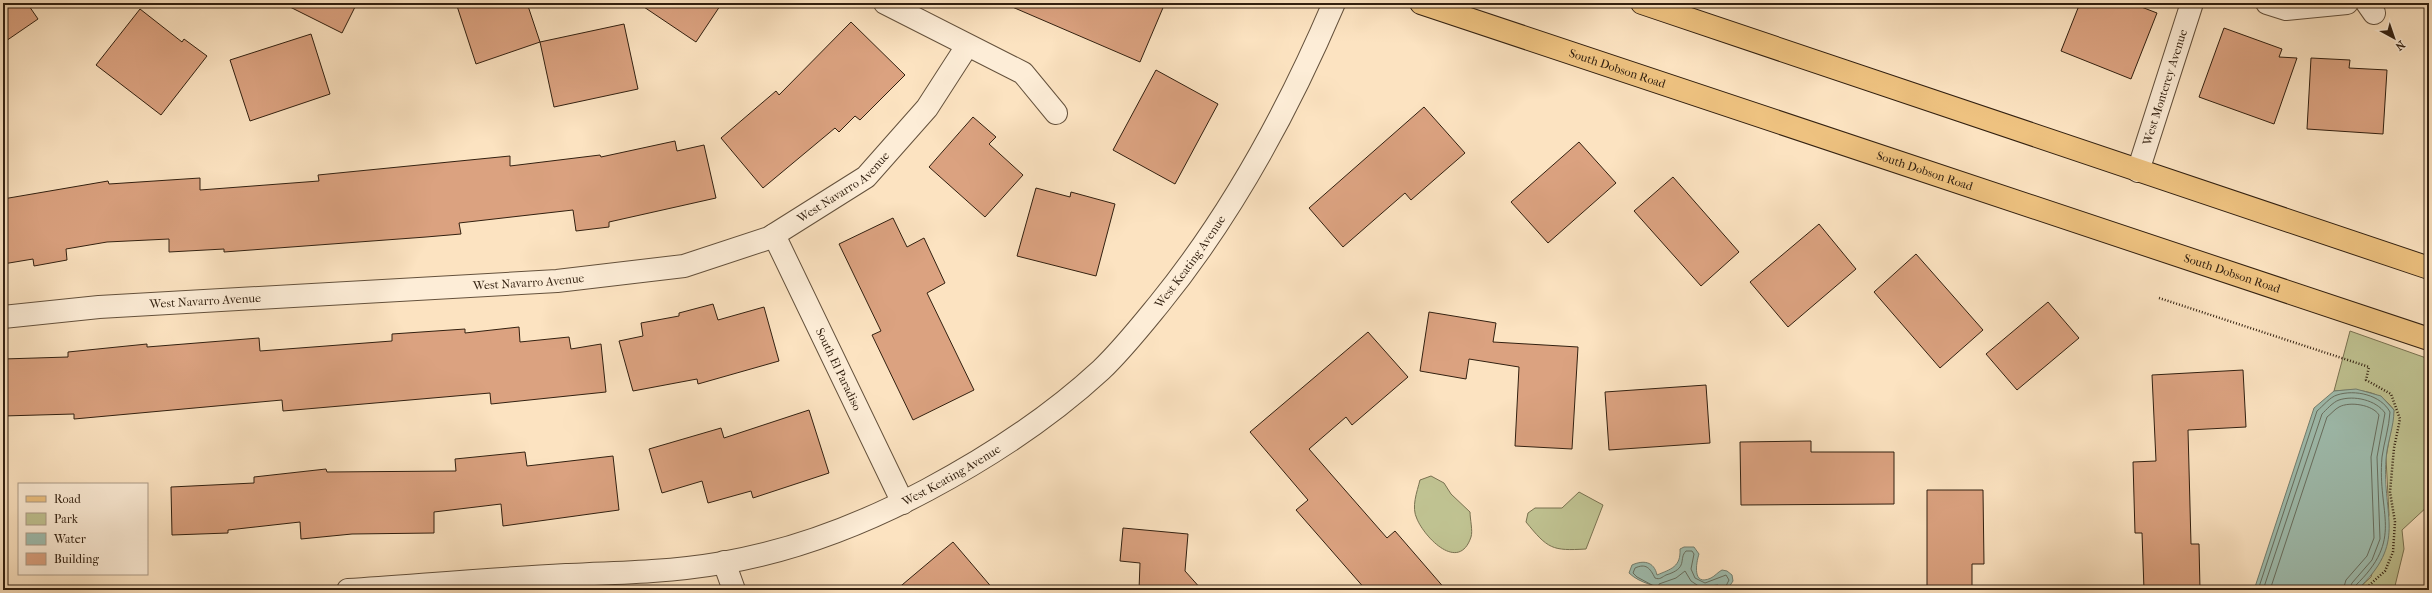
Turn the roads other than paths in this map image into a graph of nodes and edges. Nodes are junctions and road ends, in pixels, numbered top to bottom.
1 (885, 3) edge
2 (1334, 3) edge
3 (1420, 3) edge
4 (1642, 3) edge
5 (2192, 3) edge
6 (2267, 3) edge
7 (2346, 3) edge
8 (967, 46) junction
9 (1056, 113) dead end
10 (2138, 171) junction
11 (774, 235) junction
12 (2429, 268) edge
13 (3, 317) edge
14 (2429, 339) edge
15 (903, 503) junction
16 (724, 562) junction
17 (348, 590) edge
18 (734, 590) edge

1 - 8 street
2 - 15 street, West Keating Avenue
3 - 14 main road, South Dobson Road
4 - 10 main road
5 - 10 street, West Monterey Avenue
6 - 7 street
8 - 9 street
8 - 11 street, West Navarro Avenue
10 - 12 main road
11 - 13 street, West Navarro Avenue
11 - 15 street, South El Paradiso
15 - 16 street, West Keating Avenue
16 - 17 street, West Keating Avenue
16 - 18 street

